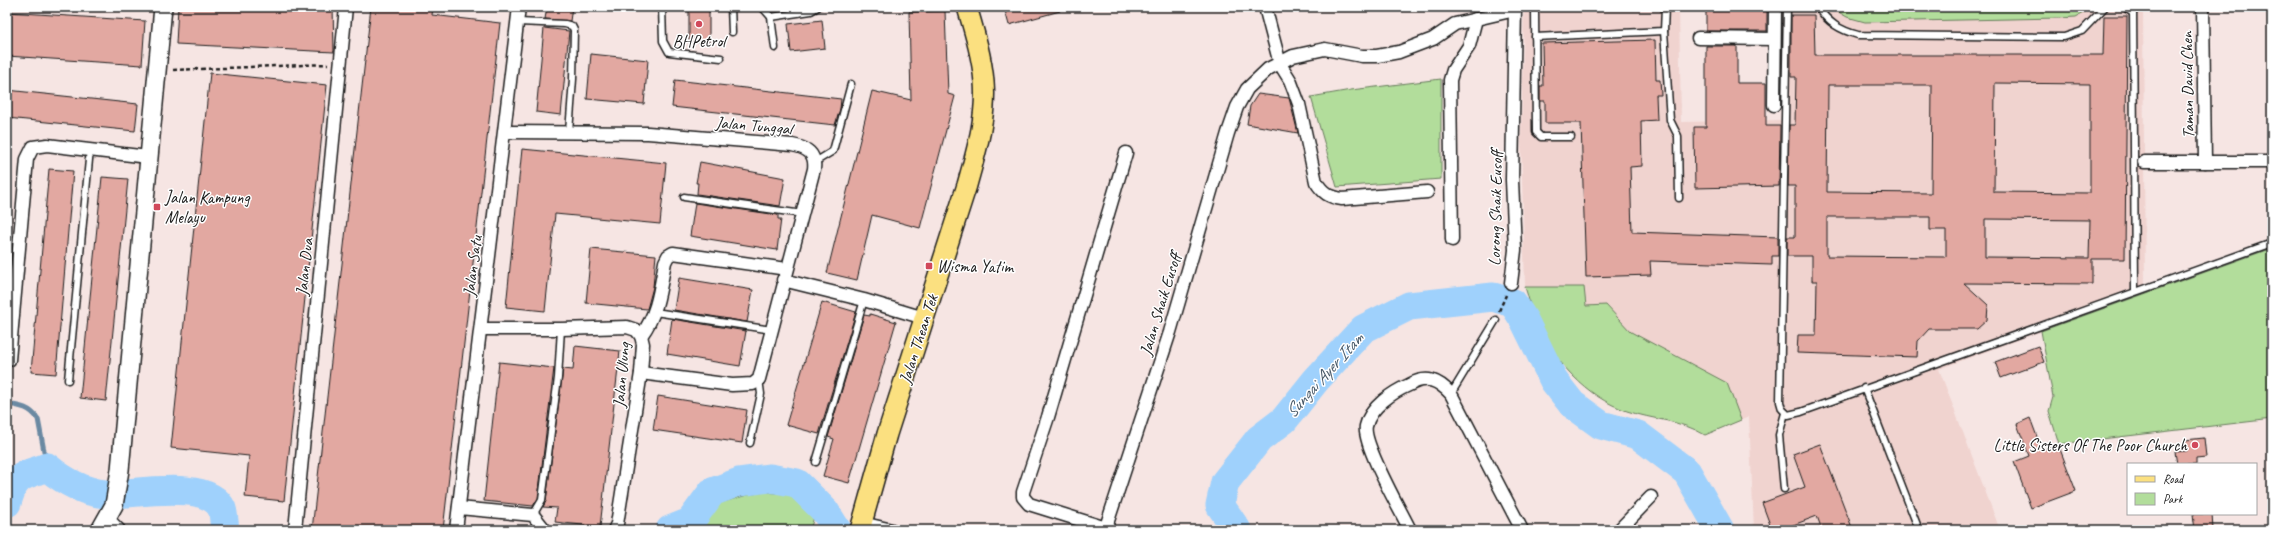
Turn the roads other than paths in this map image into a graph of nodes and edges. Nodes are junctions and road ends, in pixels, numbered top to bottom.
1 (163, 7) edge
2 (346, 7) edge
3 (519, 7) edge
4 (662, 7) edge
5 (731, 7) edge
6 (762, 7) edge
7 (818, 7) edge
8 (967, 7) edge
9 (1265, 7) edge
10 (1536, 7) edge
11 (1665, 7) edge
12 (1775, 7) edge
13 (1788, 7) edge
14 (1818, 7) edge
15 (2104, 7) edge
16 (2124, 7) edge
17 (2203, 7) edge
18 (1515, 8) edge
19 (2133, 10) edge
20 (771, 17) junction
21 (1476, 19) junction
22 (518, 22) junction
23 (1664, 31) junction
24 (732, 32) dead end
25 (1535, 37) junction
26 (1698, 38) dead end
27 (1774, 39) junction
28 (776, 48) dead end
29 (722, 58) dead end
30 (1280, 64) junction
31 (851, 84) dead end
32 (1774, 105) dead end
33 (506, 132) junction
34 (569, 132) junction
35 (1571, 137) dead end
36 (90, 149) junction
37 (1126, 153) dead end
38 (148, 157) junction
39 (815, 162) junction
40 (2138, 162) junction
41 (2205, 162) junction
42 (2272, 162) edge
43 (1427, 192) dead end
44 (684, 197) dead end
45 (1679, 198) dead end
46 (803, 214) junction
47 (1452, 240) dead end
48 (2272, 242) edge
49 (785, 275) junction
50 (1510, 283) road end
51 (2135, 291) junction
52 (864, 300) junction
53 (655, 312) junction
54 (924, 318) junction
55 (1496, 320) road end
56 (481, 329) junction
57 (561, 330) junction
58 (772, 330) junction
59 (641, 336) junction
60 (9, 360) dead end
61 (642, 373) junction
62 (759, 379) junction
63 (68, 380) dead end
64 (1864, 388) junction
65 (1452, 394) junction
66 (1785, 413) junction
67 (750, 442) dead end
68 (816, 462) dead end
69 (1784, 489) dead end
70 (1651, 497) dead end
71 (458, 508) junction
72 (533, 515) junction
73 (110, 521) edge
74 (861, 526) edge
75 (1106, 529) edge
76 (295, 530) edge
77 (456, 530) edge
78 (545, 530) edge
79 (614, 530) edge
80 (892, 530) edge
81 (1410, 530) edge
82 (1522, 530) edge
83 (1619, 530) edge
84 (1919, 530) edge

1 - 38 street
2 - 76 street, Jalan Dua
3 - 22 street, Jalan Satu
4 - 29 lane
5 - 24 lane
6 - 20 lane
7 - 20 lane
8 - 54 main road, Jalan Thean Tek
9 - 30 street
10 - 25 lane
11 - 23 lane
12 - 27 street
13 - 66 lane
14 - 15 lane
16 - 19 lane
17 - 41 street, Taman David Chen
18 - 21 street
18 - 50 street, Lorong Shaik Eusoff
19 - 40 lane
20 - 28 lane
21 - 30 street
21 - 47 street
22 - 33 street, Jalan Satu
22 - 34 lane
23 - 25 lane
23 - 45 lane
25 - 35 lane
26 - 27 street
27 - 32 street
30 - 43 street
30 - 75 street, Jalan Shaik Eusoff
31 - 39 lane
33 - 34 street, Jalan Tunggal
33 - 56 street, Jalan Satu
34 - 39 street, Jalan Tunggal
36 - 38 street
36 - 60 street
36 - 63 lane
37 - 75 street
38 - 73 street
39 - 46 street
40 - 41 street, Taman David Chen
40 - 51 lane
41 - 42 street, Taman David Chen
44 - 46 lane
46 - 49 street
48 - 51 lane
49 - 52 street
49 - 53 street
49 - 58 street
51 - 64 lane
52 - 54 street
52 - 68 lane
53 - 58 lane
53 - 59 street
54 - 74 main road, Jalan Thean Tek
55 - 65 lane
56 - 57 street, Jalan Ulung
56 - 71 street, Jalan Satu
57 - 59 street, Jalan Ulung
57 - 72 lane
58 - 62 street
59 - 61 street, Jalan Ulung
61 - 62 street
61 - 79 street, Jalan Ulung
62 - 67 lane
64 - 66 lane
64 - 84 lane
65 - 81 street
65 - 82 street
66 - 69 lane
70 - 83 street
71 - 72 street
71 - 77 street, Jalan Satu
72 - 78 street
74 - 80 street

